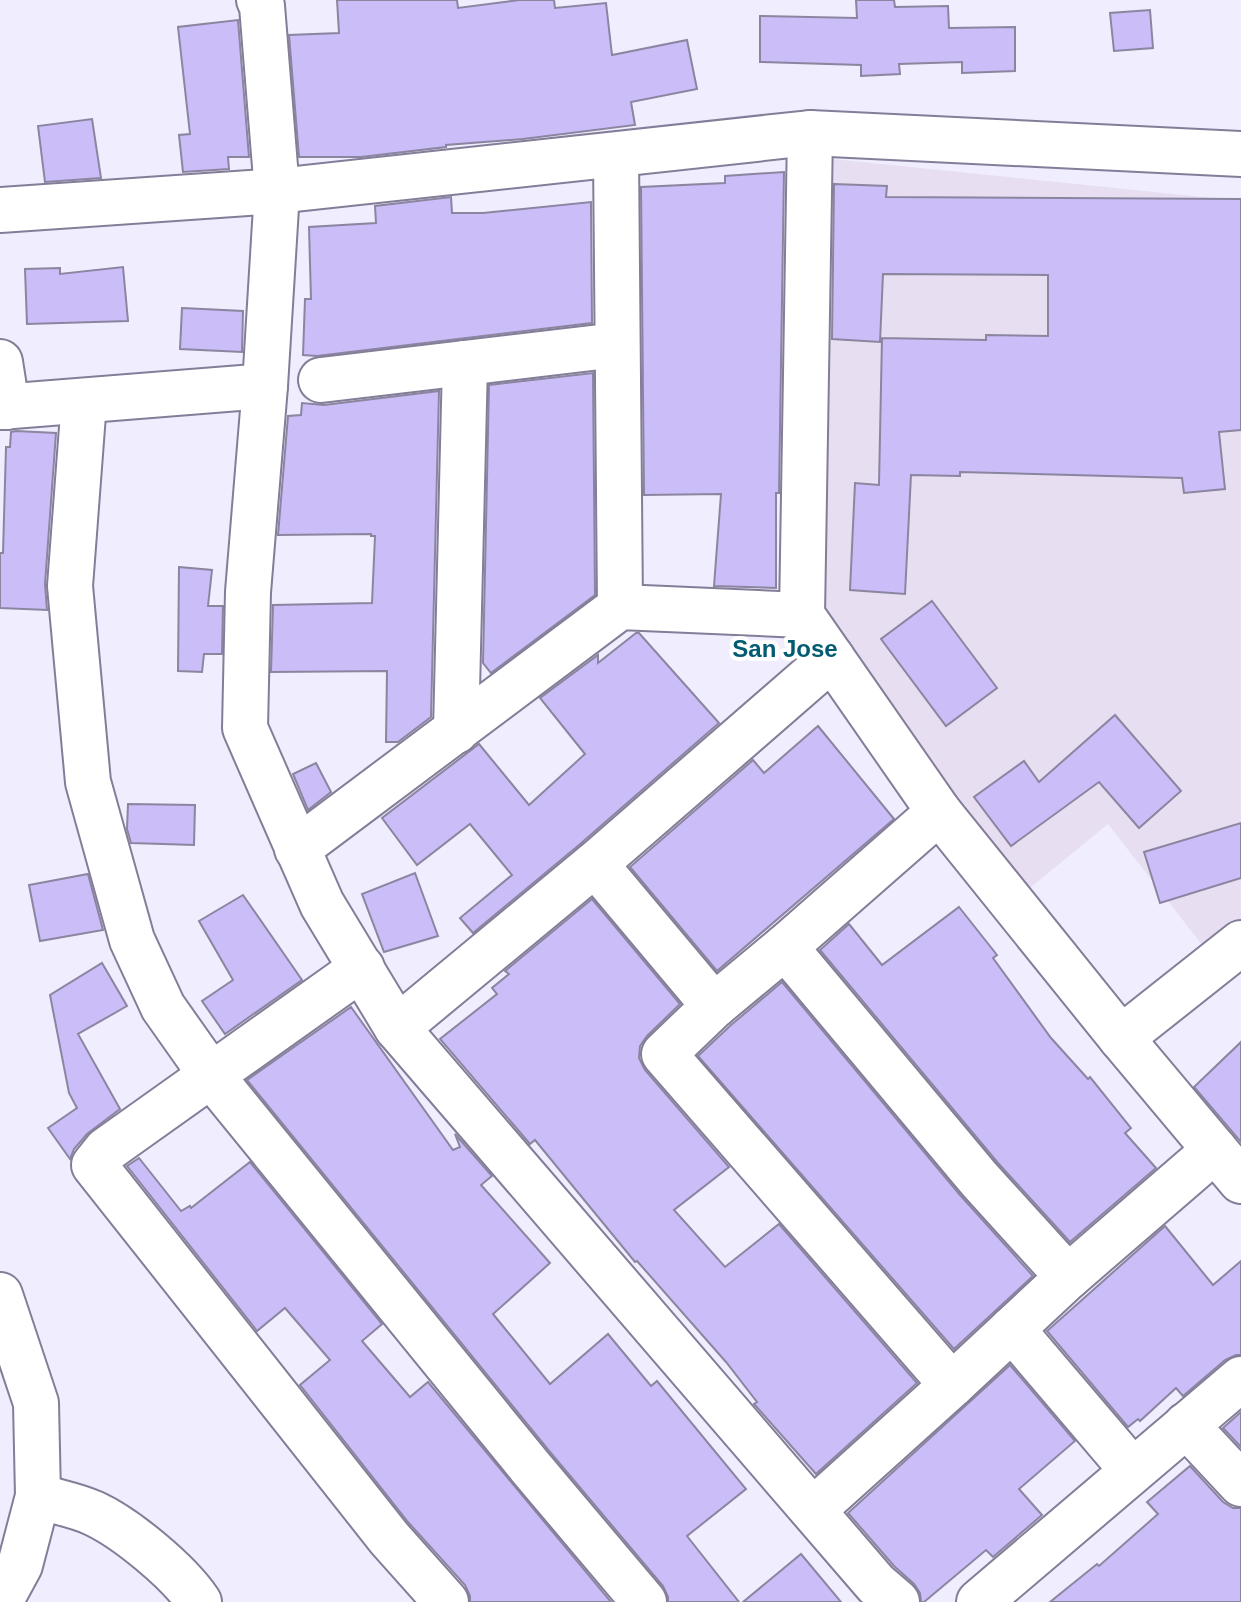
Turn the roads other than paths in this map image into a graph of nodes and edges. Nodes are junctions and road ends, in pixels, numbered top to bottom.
1 (259, 0) edge
2 (810, 133) junction
3 (1241, 154) edge
4 (616, 155) junction
5 (277, 191) junction
6 (0, 210) edge
7 (617, 345) junction
8 (0, 362) edge
9 (465, 363) junction
10 (321, 380) dead end
11 (265, 386) junction
12 (84, 401) junction
13 (4, 407) edge
14 (620, 607) junction
15 (802, 615) junction
16 (832, 658) junction
17 (456, 731) junction
18 (939, 812) junction
19 (297, 849) junction
20 (595, 864) junction
21 (1241, 943) edge
22 (785, 947) junction
23 (362, 968) junction
24 (714, 1006) junction
25 (397, 1028) junction
26 (1121, 1038) junction
27 (211, 1075) junction
28 (1228, 1166) edge
29 (1068, 1277) junction
30 (0, 1295) edge
31 (1012, 1329) junction
32 (1241, 1379) edge
33 (952, 1385) junction
34 (1186, 1425) junction
35 (1132, 1470) junction
36 (1241, 1484) edge
37 (38, 1496) junction
38 (813, 1510) junction
39 (876, 1596) edge
40 (0, 1602) edge
41 (199, 1602) edge
42 (446, 1602) edge
43 (644, 1602) edge
44 (979, 1602) edge

1 - 5 street
2 - 3 street
2 - 4 street
2 - 15 street
4 - 5 street
4 - 7 street
5 - 6 street
5 - 11 street
7 - 9 street
7 - 14 street
8 - 13 street
9 - 10 street
9 - 17 street
11 - 12 street
11 - 19 street
12 - 13 street
12 - 27 street
14 - 15 street
14 - 17 street
15 - 16 street
16 - 18 street
16 - 20 street
17 - 19 street
18 - 22 street
18 - 26 street
19 - 23 street
20 - 24 street
20 - 25 street
21 - 26 street
22 - 24 street
22 - 29 street
23 - 25 street
23 - 27 street
24 - 33 street
25 - 38 street
26 - 28 street
27 - 42 street
27 - 43 street
28 - 29 street
29 - 31 street
30 - 37 street
31 - 33 street
31 - 35 street
32 - 34 street
33 - 38 street
34 - 35 street
34 - 36 street
35 - 44 street
37 - 40 street
37 - 41 street
38 - 39 street

